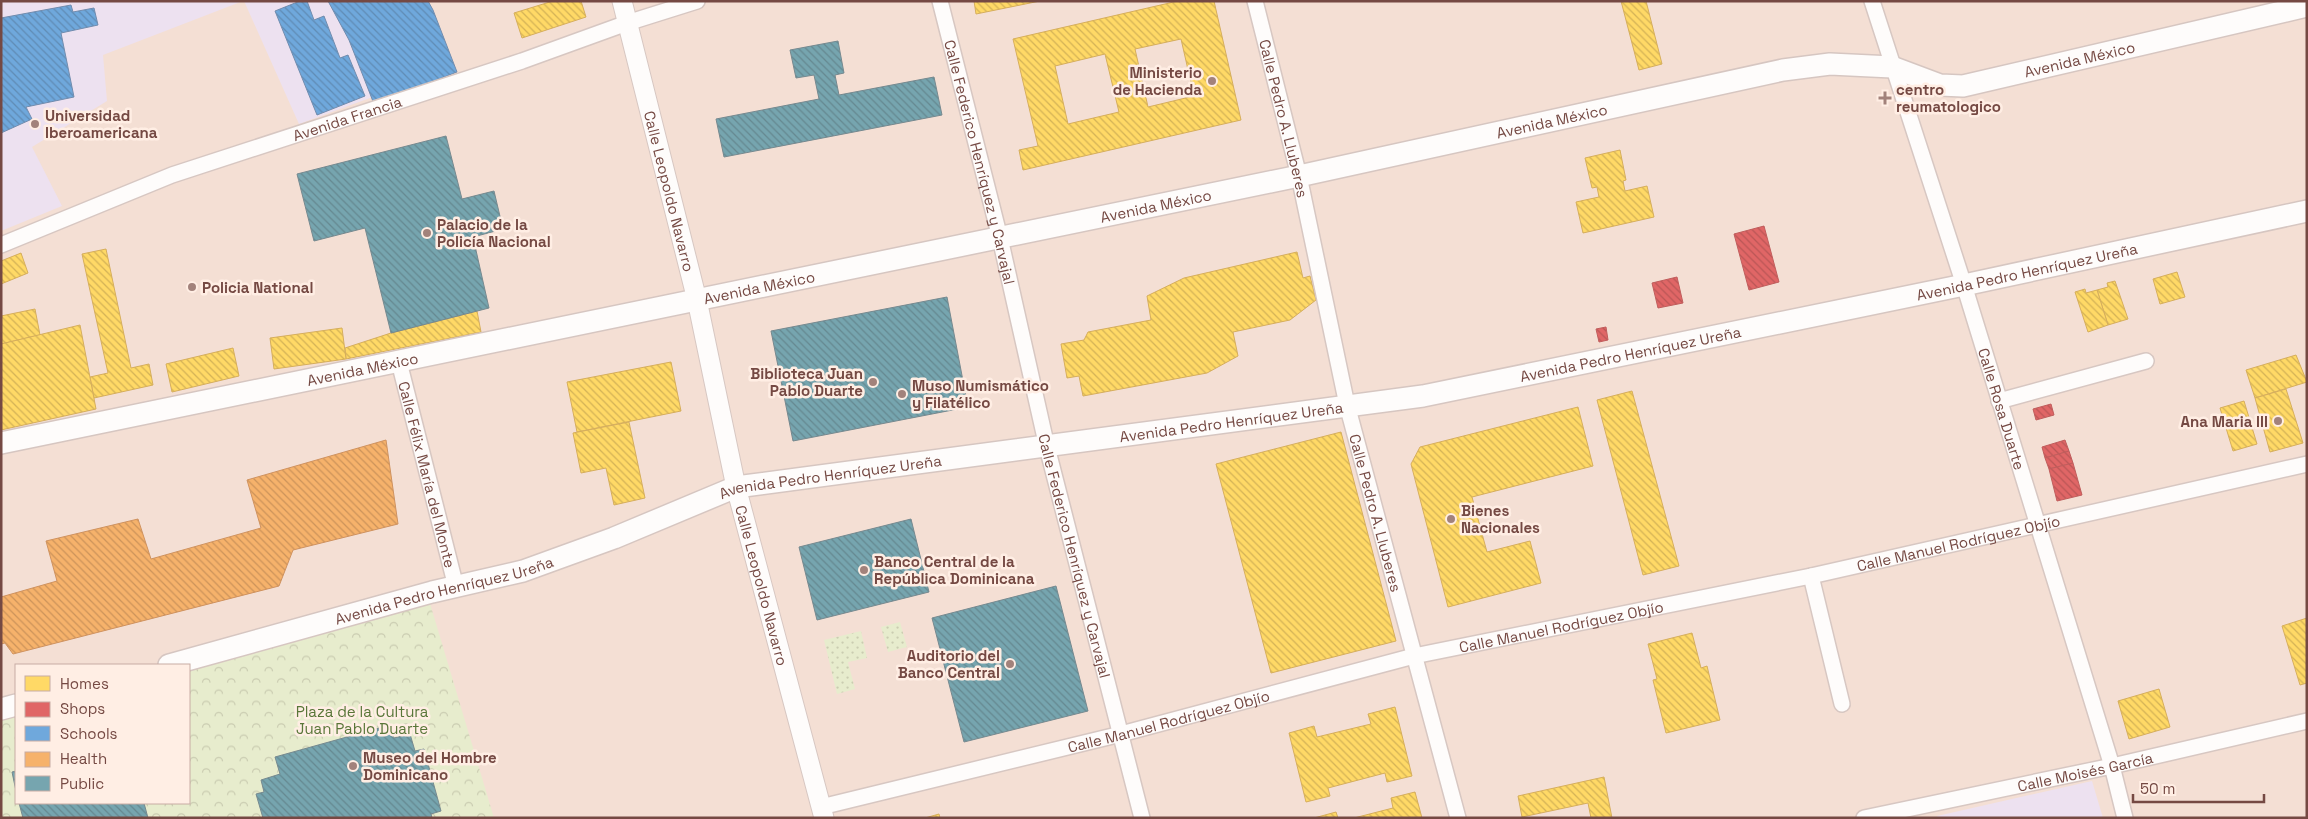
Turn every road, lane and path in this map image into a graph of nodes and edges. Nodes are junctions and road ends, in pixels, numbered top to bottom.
1 (622, 1) edge
2 (697, 1) edge
3 (940, 1) edge
4 (1255, 1) edge
5 (1872, 1) edge
6 (2307, 6) edge
7 (627, 23) junction
8 (1892, 67) junction
9 (1299, 176) junction
10 (2307, 211) edge
11 (1000, 238) junction
12 (1, 245) edge
13 (1964, 285) junction
14 (697, 300) junction
15 (2146, 361) dead end
16 (399, 362) junction
17 (1999, 401) junction
18 (1347, 405) junction
19 (1, 443) edge
20 (1047, 447) junction
21 (2307, 464) edge
22 (736, 487) junction
23 (2037, 525) junction
24 (1811, 576) junction
25 (456, 587) junction
26 (1414, 656) junction
27 (173, 664) edge
28 (1842, 704) dead end
29 (15, 705) edge
30 (1, 709) edge
31 (2307, 721) edge
32 (1121, 734) junction
33 (2112, 766) junction
34 (823, 812) edge
35 (1142, 818) edge
36 (1458, 818) edge
37 (1864, 818) edge
38 (2125, 818) edge

1 - 7 street, Calle Leopoldo Navarro
2 - 7 street, Avenida Francia
3 - 11 street, Calle Federico Henríquez y Carvajal
4 - 9 street, Calle Pedro A. Lluberes
5 - 8 street, Calle Rosa Duarte
6 - 8 main road, Avenida México
7 - 12 street, Avenida Francia
7 - 14 street, Calle Leopoldo Navarro
8 - 9 main road, Avenida México
8 - 13 street, Calle Rosa Duarte
9 - 11 main road, Avenida México
9 - 18 street, Calle Pedro A. Lluberes
10 - 13 main road, Avenida Pedro Henríquez Ureña
11 - 14 main road, Avenida México
11 - 20 street, Calle Federico Henríquez y Carvajal
13 - 17 street, Calle Rosa Duarte
13 - 18 main road, Avenida Pedro Henríquez Ureña
14 - 16 main road, Avenida México
14 - 22 street, Calle Leopoldo Navarro
15 - 17 street
16 - 19 main road, Avenida México
16 - 25 street, Calle Félix María del Monte
17 - 23 street, Calle Rosa Duarte
18 - 20 main road, Avenida Pedro Henríquez Ureña
18 - 26 street, Calle Pedro A. Lluberes
20 - 22 main road, Avenida Pedro Henríquez Ureña
20 - 32 street, Calle Federico Henríquez y Carvajal
21 - 23 street, Calle Manuel Rodríguez Objío
22 - 25 main road, Avenida Pedro Henríquez Ureña
22 - 34 street, Calle Leopoldo Navarro
23 - 24 street, Calle Manuel Rodríguez Objío
23 - 33 street, Calle Rosa Duarte
24 - 26 street, Calle Manuel Rodríguez Objío
24 - 28 street
25 - 27 main road, Avenida Pedro Henríquez Ureña
26 - 32 street, Calle Manuel Rodríguez Objío
26 - 36 street, Calle Pedro A. Lluberes
29 - 30 main road
31 - 33 street, Calle Moisés García
32 - 34 street, Calle Manuel Rodríguez Objío
32 - 35 street, Calle Federico Henríquez y Carvajal
33 - 37 street, Calle Moisés García
33 - 38 street, Calle Rosa Duarte

